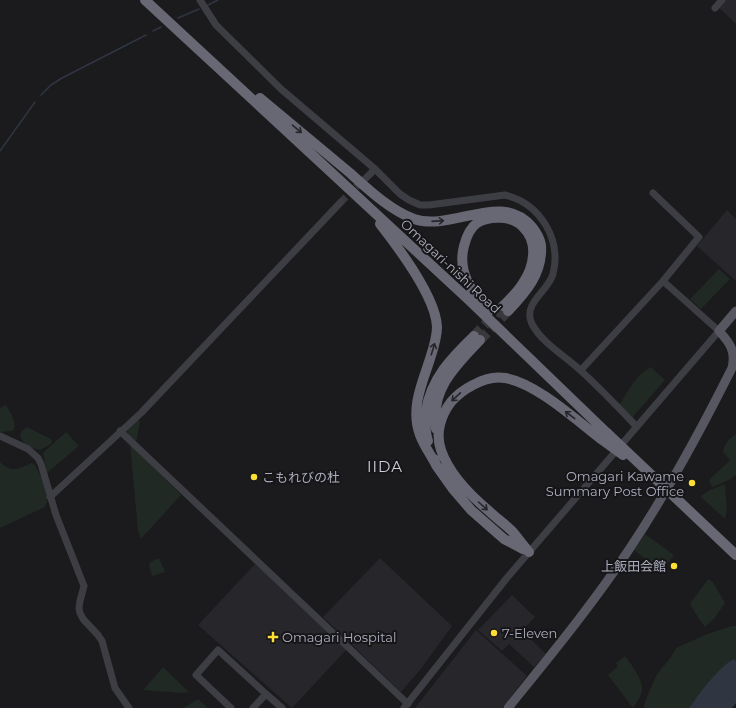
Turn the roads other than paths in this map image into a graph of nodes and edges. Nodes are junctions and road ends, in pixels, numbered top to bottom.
1 (145, 0) edge
2 (200, 0) edge
3 (722, 0) edge
4 (715, 8) dead end
5 (160, 14) junction
6 (375, 168) junction
7 (365, 178) tunnel mouth
8 (653, 192) dead end
9 (359, 198) junction
10 (341, 202) tunnel mouth
11 (663, 281) junction
12 (736, 311) edge
13 (719, 331) junction
14 (736, 361) edge
15 (581, 370) junction
16 (636, 426) junction
17 (120, 431) junction
18 (0, 436) edge
19 (604, 436) junction
20 (438, 439) junction
21 (436, 465) junction
22 (50, 496) junction
23 (529, 552) junction
24 (736, 555) edge
25 (266, 694) junction
26 (406, 706) edge
27 (129, 708) edge
28 (231, 708) edge
29 (253, 708) edge
30 (282, 708) edge
31 (508, 708) edge

1 - 5 highway, Omagari-nishi Road
2 - 6 street
3 - 4 street
5 - 9 highway, Omagari-nishi Road
5 -> 19 highway
6 - 7 street
6 - 15 street
8 - 11 street
9 - 19 highway, Omagari-nishi Road
21 -> 9 highway
10 - 17 street
11 - 13 street
11 - 15 street
12 - 13 main road
13 - 14 main road
13 - 16 street
14 - 31 main road
15 - 16 street
16 - 23 street
17 - 22 street
17 - 26 street
18 - 22 street
19 -> 20 highway
19 - 24 highway, bridge
20 - 21 highway
20 -> 23 highway
21 - 23 highway
22 - 27 street
23 - 26 street
25 - 28 street
25 - 29 street
25 - 30 street

